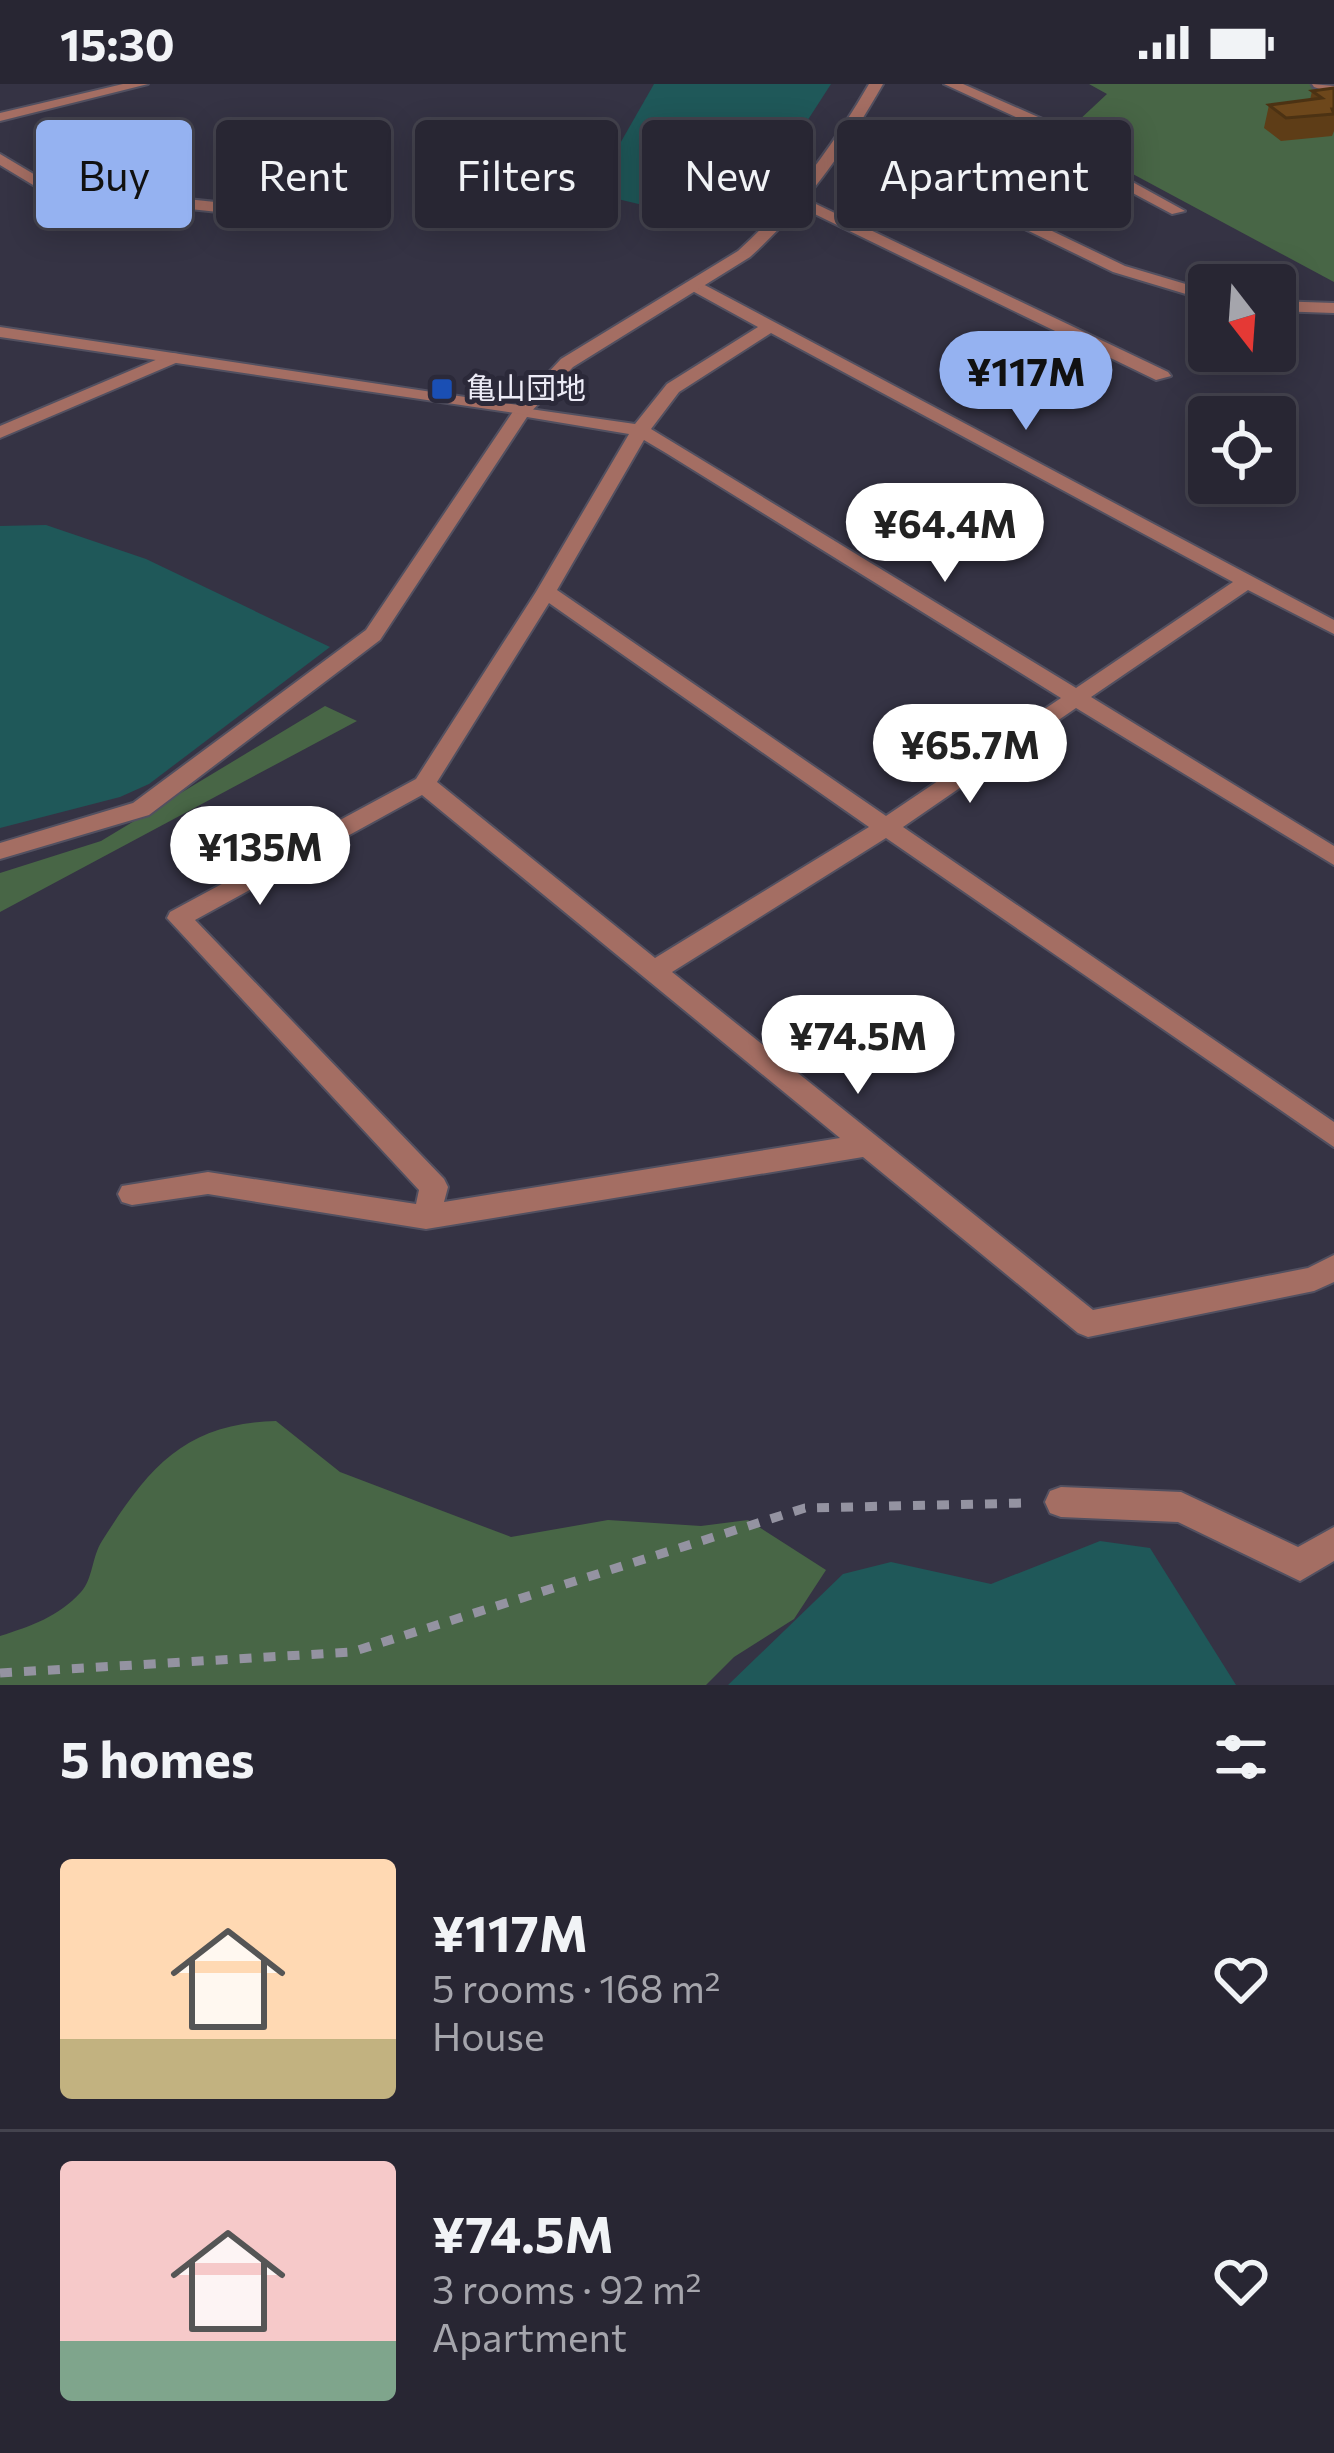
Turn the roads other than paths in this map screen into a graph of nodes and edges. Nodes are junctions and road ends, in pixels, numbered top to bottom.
1 (141, 84) edge
2 (875, 84) edge
3 (951, 84) edge
4 (1318, 84) edge
5 (1334, 90) edge
6 (0, 94) edge
7 (30, 109) junction
8 (0, 117) edge
9 (855, 120) edge
10 (1033, 120) edge
11 (837, 148) edge
12 (0, 158) edge
13 (23, 173) junction
14 (813, 178) edge
15 (0, 181) edge
16 (1131, 185) edge
17 (216, 207) edge
18 (813, 208) edge
19 (1178, 211) dead end
20 (769, 228) edge
21 (1033, 228) edge
22 (692, 285) junction
23 (1188, 290) edge
24 (1296, 307) edge
25 (1334, 308) edge
26 (770, 327) junction
27 (0, 332) edge
28 (172, 358) junction
29 (1162, 376) dead end
30 (522, 411) junction
31 (640, 430) junction
32 (0, 433) edge
33 (1246, 582) junction
34 (546, 592) junction
35 (1334, 628) edge
36 (1075, 700) junction
37 (424, 784) junction
38 (886, 827) junction
39 (0, 850) edge
40 (1334, 857) edge
41 (655, 970) junction
42 (1334, 1136) edge
43 (866, 1145) junction
44 (132, 1194) dead end
45 (426, 1217) junction
46 (1334, 1267) edge
47 (1061, 1502) road end
48 (1330, 1551) edge

1 - 7 street
2 - 9 street
3 - 10 street
4 - 5 lane
6 - 7 street
7 - 8 street
11 - 14 street
12 - 13 street
13 - 15 street
13 - 17 street
16 - 19 street
18 - 29 street
20 - 22 street
21 - 23 street
22 - 26 street
22 - 30 street
24 - 25 street
26 - 31 street
26 - 33 street
27 - 28 street
28 - 30 street
28 - 32 street
30 - 31 street
30 - 39 street
31 - 34 street
31 - 36 street
33 - 35 street
33 - 36 street
34 - 37 street
34 - 38 street
36 - 38 street
36 - 40 street
37 - 41 street
37 - 45 street
38 - 41 street
38 - 42 street
41 - 43 street
43 - 45 street
43 - 46 street
44 - 45 street
47 - 48 street

